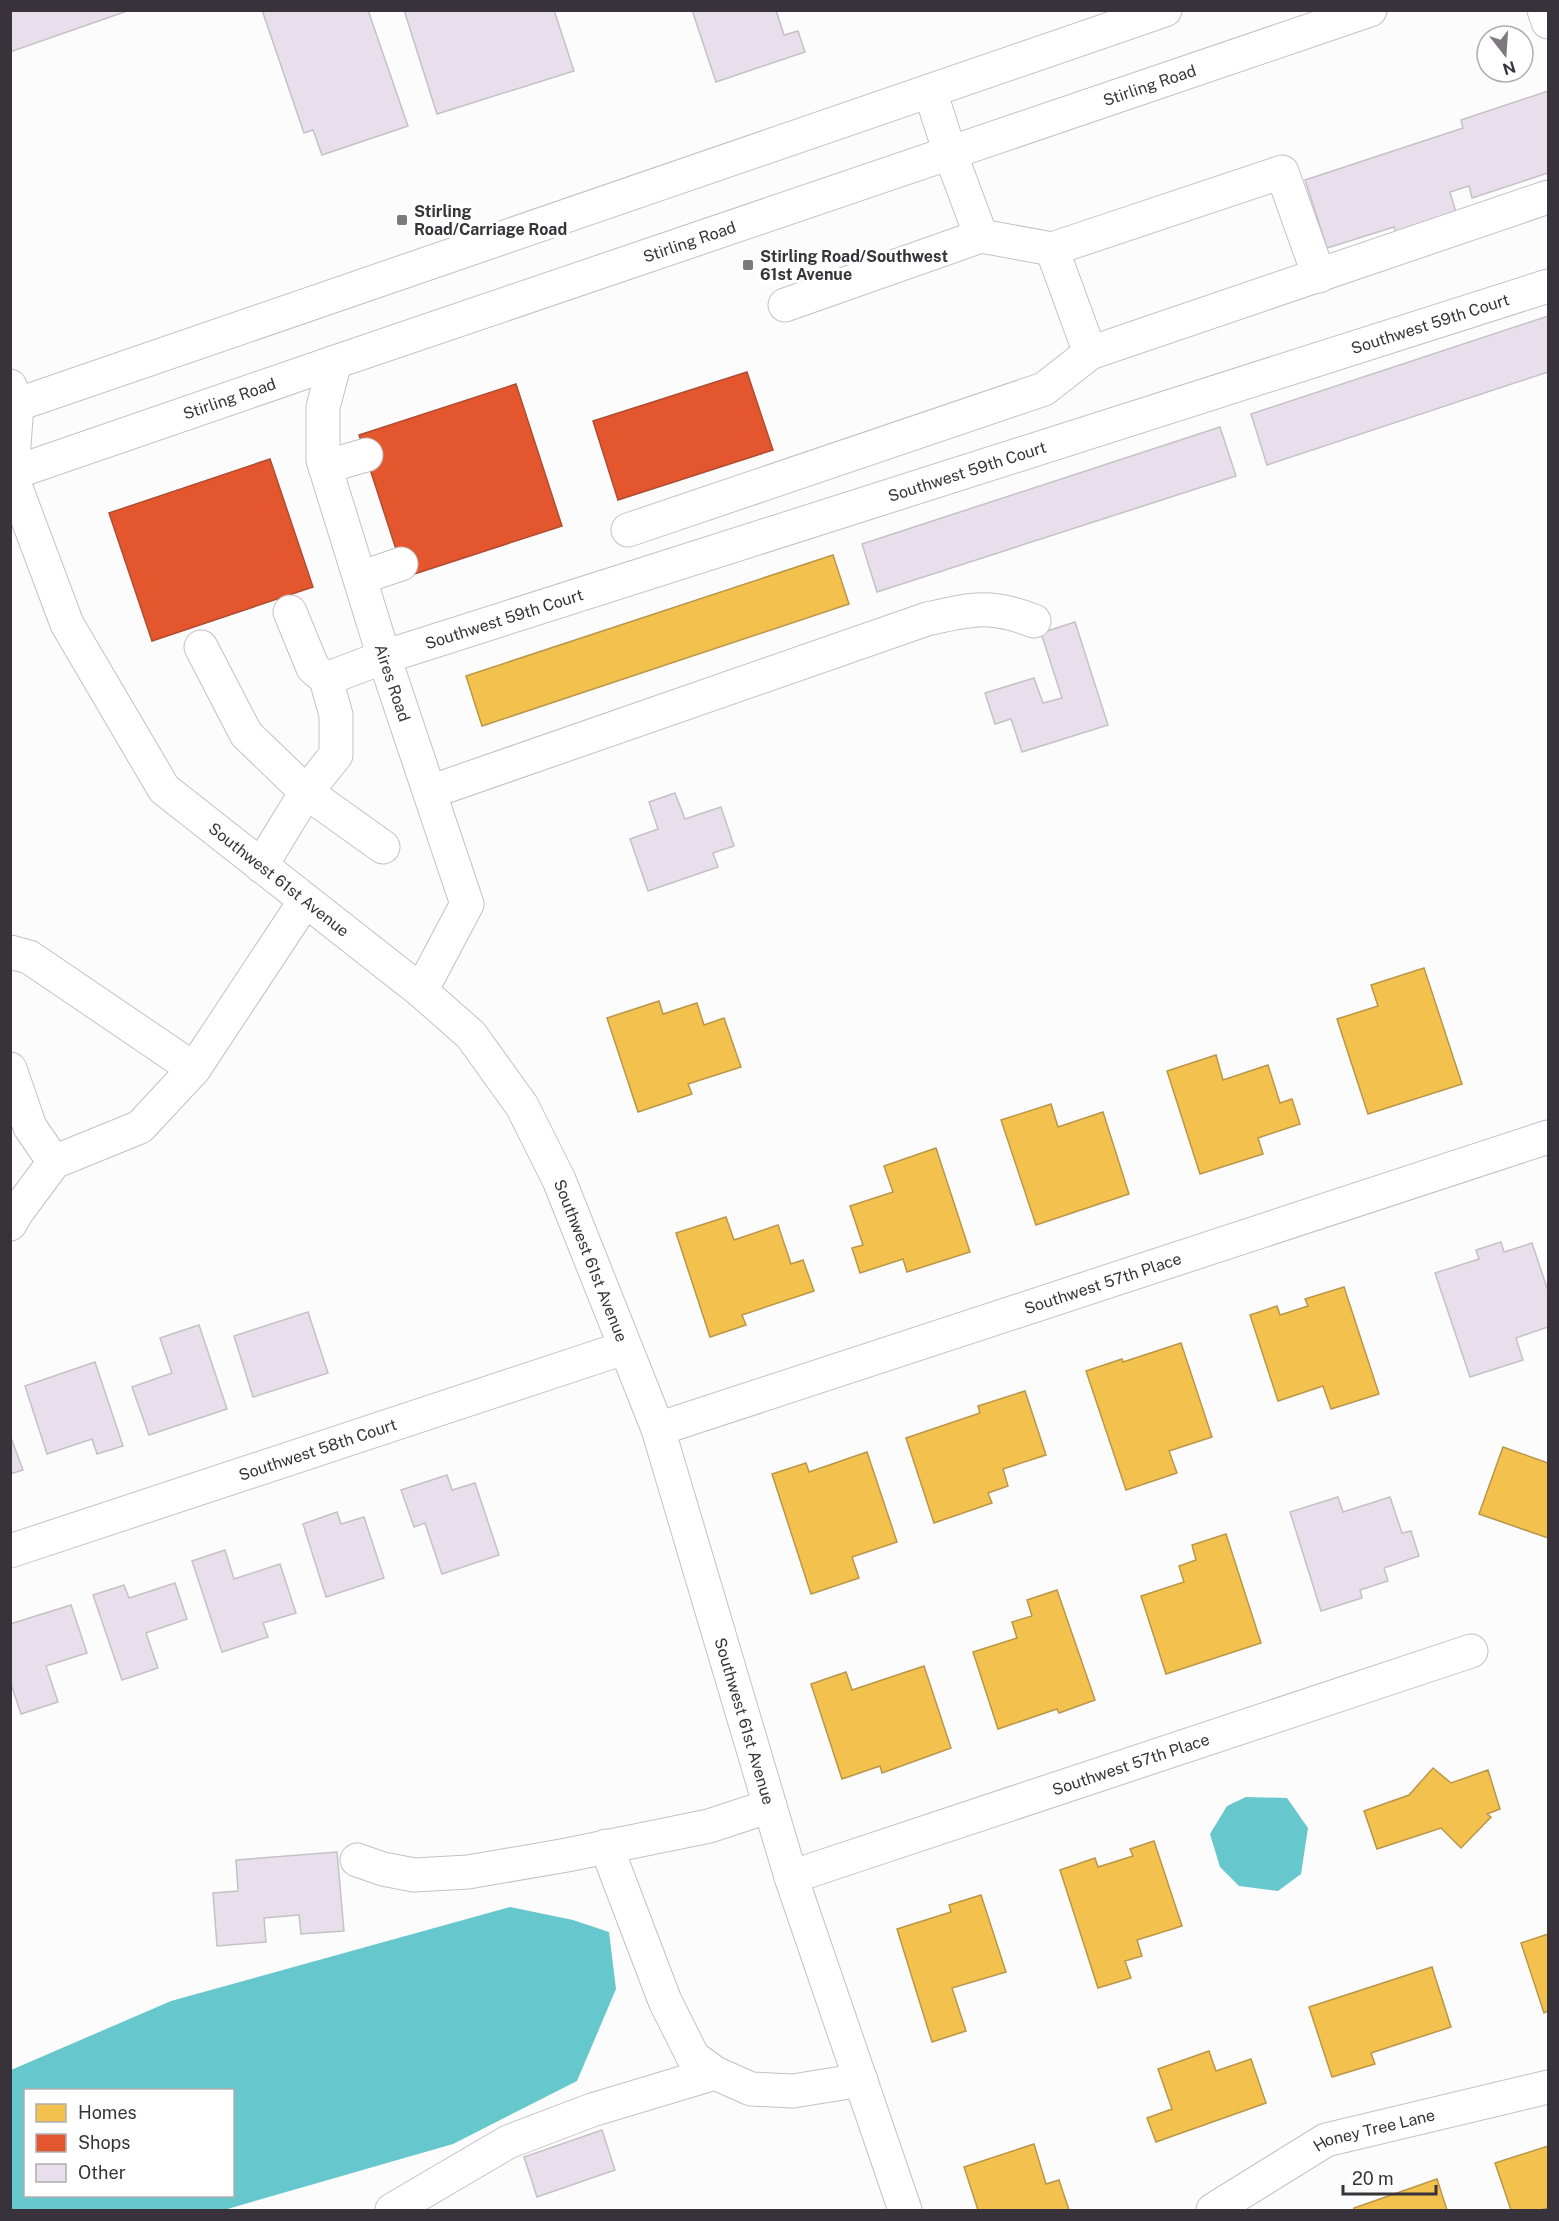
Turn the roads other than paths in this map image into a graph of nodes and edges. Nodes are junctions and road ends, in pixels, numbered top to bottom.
1 (1165, 10) edge
2 (1370, 10) edge
3 (1544, 10) edge
4 (1548, 22) edge
5 (930, 91) junction
6 (950, 153) junction
7 (1548, 197) edge
8 (981, 236) junction
9 (1053, 249) junction
10 (1319, 276) junction
11 (1548, 286) edge
12 (785, 305) dead end
13 (1090, 353) junction
14 (335, 362) junction
15 (13, 399) edge
16 (366, 455) dead end
17 (325, 467) junction
18 (11, 473) edge
19 (628, 530) dead end
20 (401, 564) dead end
21 (360, 578) junction
22 (290, 612) dead end
23 (1034, 621) dead end
24 (201, 647) dead end
25 (384, 657) junction
26 (326, 679) junction
27 (306, 792) junction
28 (430, 792) junction
29 (383, 847) dead end
30 (261, 866) junction
31 (305, 901) junction
32 (10, 952) edge
33 (421, 991) junction
34 (10, 1069) edge
35 (194, 1069) junction
36 (20, 1130) edge
37 (1548, 1137) edge
38 (54, 1162) junction
39 (10, 1224) edge
40 (624, 1348) junction
41 (658, 1430) junction
42 (10, 1551) edge
43 (1471, 1651) dead end
44 (770, 1806) junction
45 (606, 1846) junction
46 (357, 1860) dead end
47 (791, 1877) junction
48 (715, 2073) junction
49 (861, 2080) junction
50 (1548, 2086) edge
51 (392, 2211) edge
52 (905, 2211) edge
53 (1213, 2211) edge

1 - 5 street
2 - 6 street, Stirling Road
3 - 4 street
5 - 6 street
5 - 15 street
6 - 8 street
6 - 14 street, Stirling Road
7 - 10 street
8 - 9 street
8 - 12 street
9 - 10 street
9 - 13 street
10 - 13 street
11 - 25 street, Southwest 59th Court
13 - 19 street
14 - 17 street, Aires Road
14 - 18 street, Stirling Road
15 - 18 street
16 - 17 street
17 - 21 street, Aires Road
18 - 30 street, Southwest 61st Avenue
20 - 21 street
21 - 25 street, Aires Road
22 - 26 street
23 - 28 street
24 - 27 street
25 - 26 street, Southwest 59th Court
25 - 28 street, Aires Road
26 - 27 street
27 - 29 street
27 - 30 street
28 - 33 street, Aires Road
30 - 31 street, Southwest 61st Avenue
31 - 33 street, Southwest 61st Avenue
31 - 35 street
32 - 35 street
33 - 40 street, Southwest 61st Avenue
34 - 36 street
35 - 38 street
36 - 38 street
37 - 41 street, Southwest 57th Place
38 - 39 street
40 - 41 street, Southwest 61st Avenue
40 - 42 street, Southwest 58th Court
41 - 44 street, Southwest 61st Avenue
43 - 47 street, Southwest 57th Place
44 - 45 street
44 - 47 street, Southwest 61st Avenue
45 - 46 street
45 - 48 street
47 - 49 street, Southwest 61st Avenue
48 - 49 street
48 - 51 street
49 - 52 street, Southwest 61st Avenue
50 - 53 street, Honey Tree Lane

